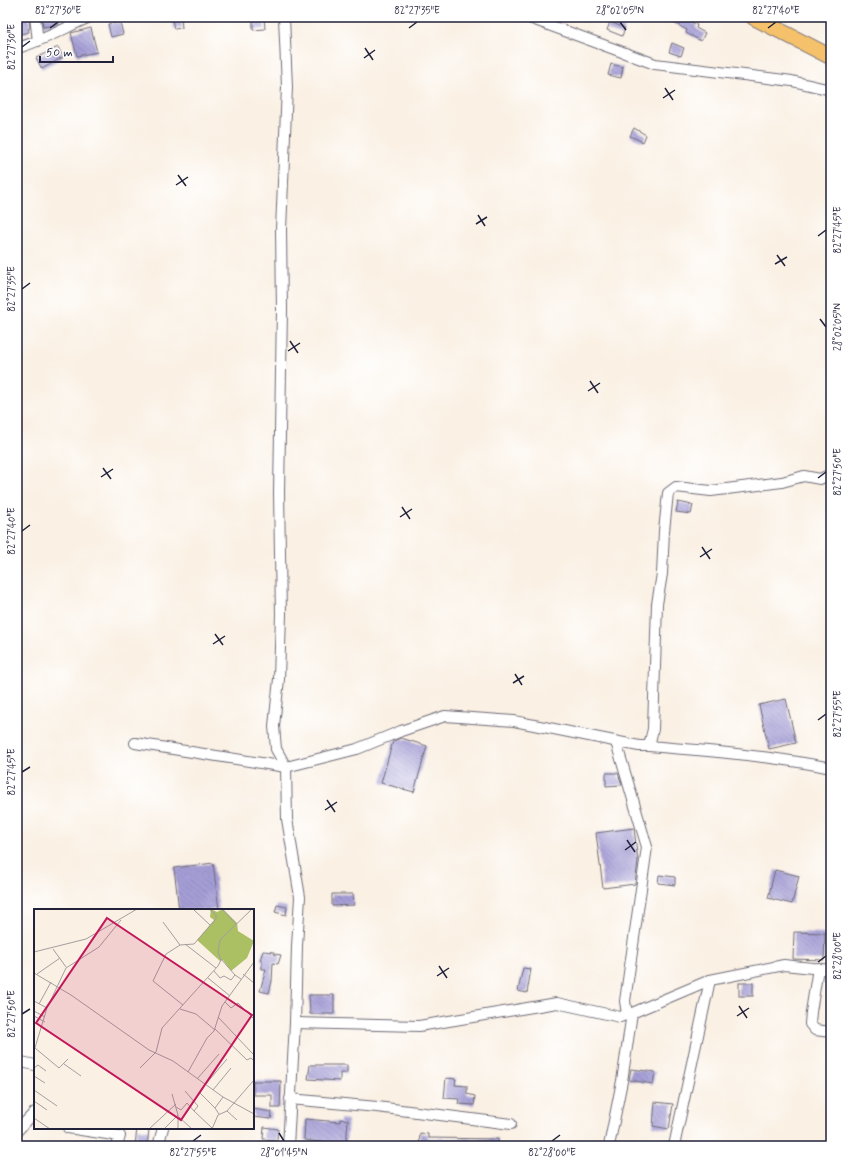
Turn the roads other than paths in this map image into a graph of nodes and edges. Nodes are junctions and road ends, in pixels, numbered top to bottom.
1 (35, 17) edge
2 (90, 17) edge
3 (284, 17) edge
4 (527, 17) edge
5 (753, 17) edge
6 (67, 22) edge
7 (38, 41) junction
8 (17, 48) edge
9 (831, 58) edge
10 (831, 90) edge
11 (831, 474) edge
12 (616, 742) junction
13 (134, 743) dead end
14 (649, 746) junction
15 (286, 767) junction
16 (831, 768) edge
17 (818, 968) junction
18 (831, 970) edge
19 (710, 980) junction
20 (630, 1014) junction
21 (295, 1023) junction
22 (831, 1032) edge
23 (17, 1061) edge
24 (34, 1065) edge
25 (290, 1099) junction
26 (34, 1113) edge
27 (510, 1124) dead end
28 (18, 1129) edge
29 (74, 1129) edge
30 (163, 1129) edge
31 (117, 1146) edge
32 (158, 1146) edge
33 (288, 1146) edge
34 (609, 1146) edge
35 (674, 1146) edge

1 - 7 street
2 - 6 street
3 - 15 street
4 - 10 street
5 - 9 main road
6 - 7 street
7 - 8 street
11 - 14 street
12 - 14 street
12 - 15 street
12 - 20 street
13 - 15 street
14 - 16 street
15 - 21 street
17 - 18 street
17 - 19 street
17 - 22 street
19 - 20 street
19 - 35 street
20 - 21 street
20 - 34 street
21 - 25 street
23 - 24 street
25 - 27 street
25 - 33 street
26 - 28 street
29 - 31 street
30 - 32 street

